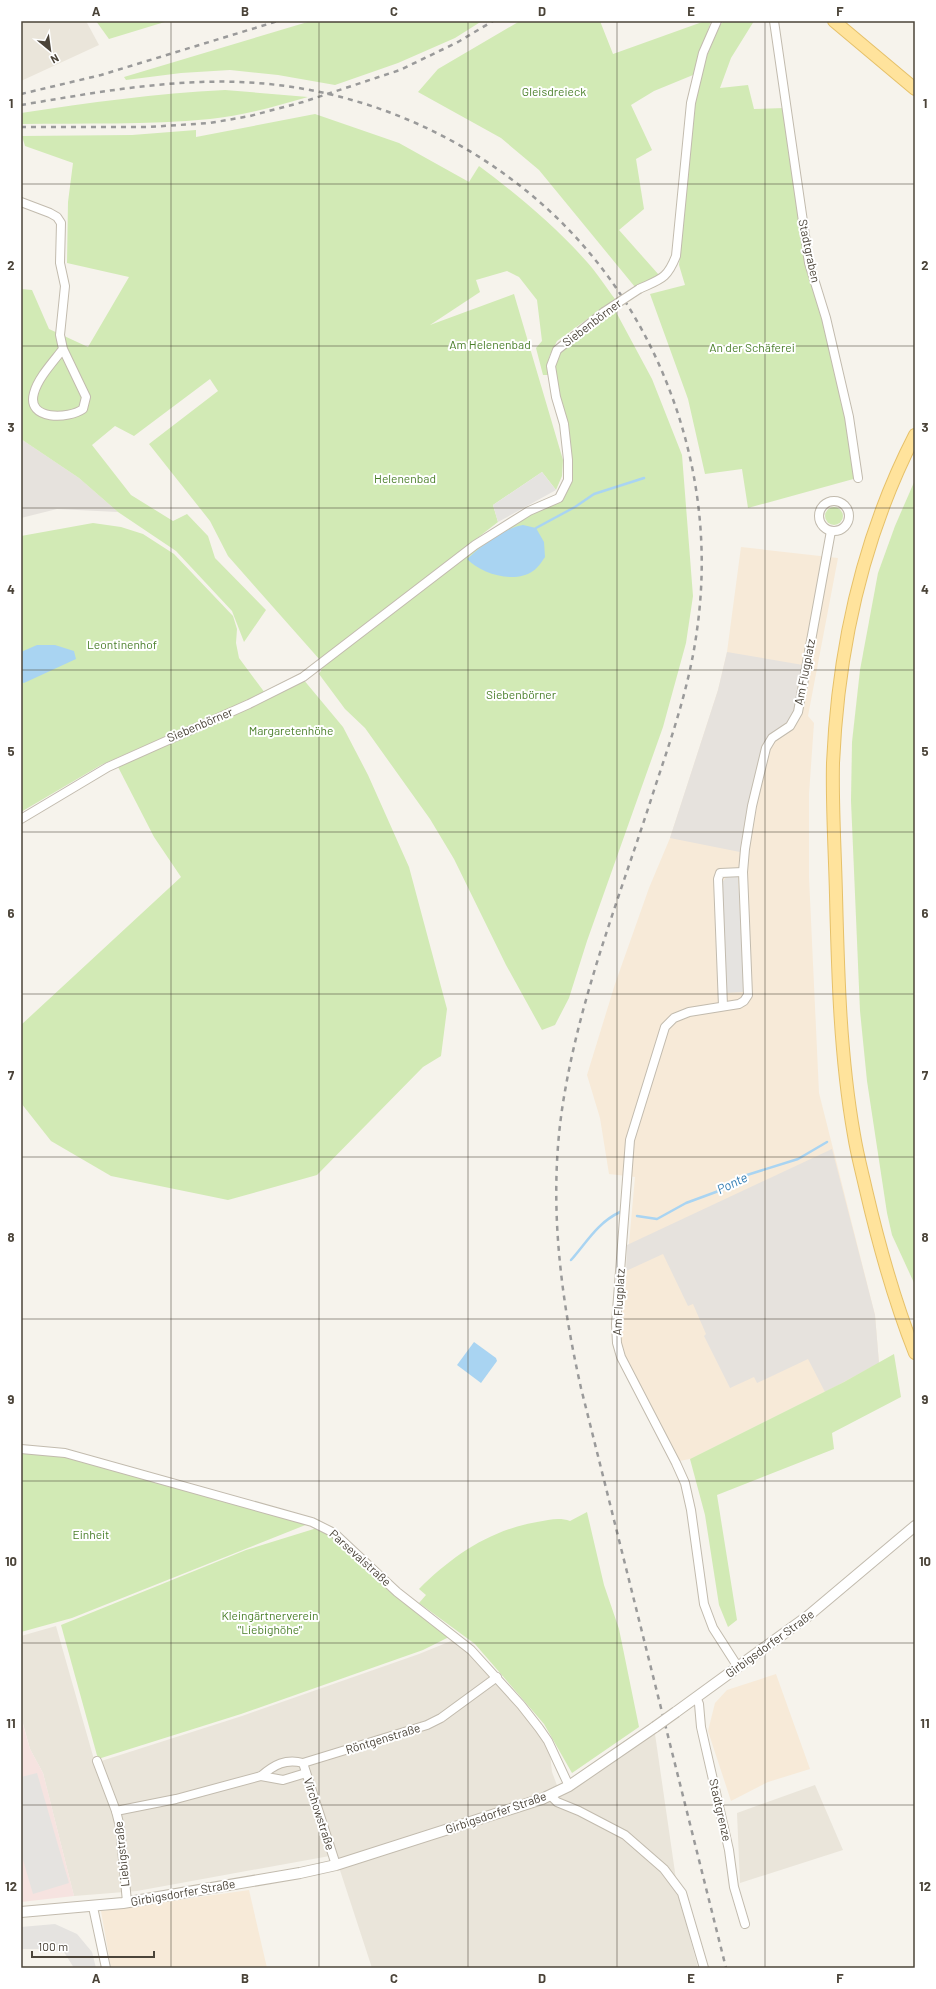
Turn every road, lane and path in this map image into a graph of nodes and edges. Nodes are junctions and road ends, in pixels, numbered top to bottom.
1 (717, 21) edge
2 (774, 21) edge
3 (834, 21) edge
4 (915, 89) edge
5 (21, 202) edge
6 (63, 349) junction
7 (915, 435) edge
8 (858, 478) dead end
9 (831, 530) dead end
10 (21, 819) edge
11 (743, 872) junction
12 (723, 1006) junction
13 (912, 1333) edge
14 (915, 1353) edge
15 (21, 1450) edge
16 (915, 1526) edge
17 (738, 1667) junction
18 (497, 1677) junction
19 (696, 1697) junction
20 (97, 1761) dead end
21 (303, 1763) junction
22 (306, 1773) junction
23 (261, 1776) junction
24 (569, 1786) junction
25 (550, 1796) junction
26 (116, 1811) junction
27 (336, 1865) junction
28 (127, 1902) junction
29 (93, 1907) junction
30 (21, 1912) edge
31 (745, 1924) dead end
32 (106, 1968) edge
33 (704, 1968) edge

1 - 10 street, Siebenbörner, bridge
2 - 8 street, Stadtgraben
3 - 4 main road
5 - 6 street
6 - 6 street
7 - 13 main road
9 - 11 street, Am Flugplatz
11 - 12 street, Am Flugplatz
11 - 12 street
12 - 17 street, Am Flugplatz
13 - 14 main road
15 - 18 street, Parsevalstraße
16 - 17 street, Girbigsdorfer Straße
17 - 19 street, Girbigsdorfer Straße
18 - 21 street, Röntgenstraße
18 - 24 street, Parsevalstraße
19 - 24 street, Girbigsdorfer Straße, bridge
19 - 31 street, Stadtgrenze
20 - 26 street, Liebigstraße
21 - 22 street, Virchowstraße
21 - 23 street, Röntgenstraße
22 - 23 street, Röntgenstraße
22 - 27 street, Virchowstraße
23 - 26 street, Röntgenstraße
24 - 25 street, Girbigsdorfer Straße
25 - 27 street, Girbigsdorfer Straße
25 - 33 street
26 - 28 street, Liebigstraße
27 - 28 street, Girbigsdorfer Straße
28 - 29 street, Girbigsdorfer Straße
29 - 30 street, Girbigsdorfer Straße
29 - 32 street

